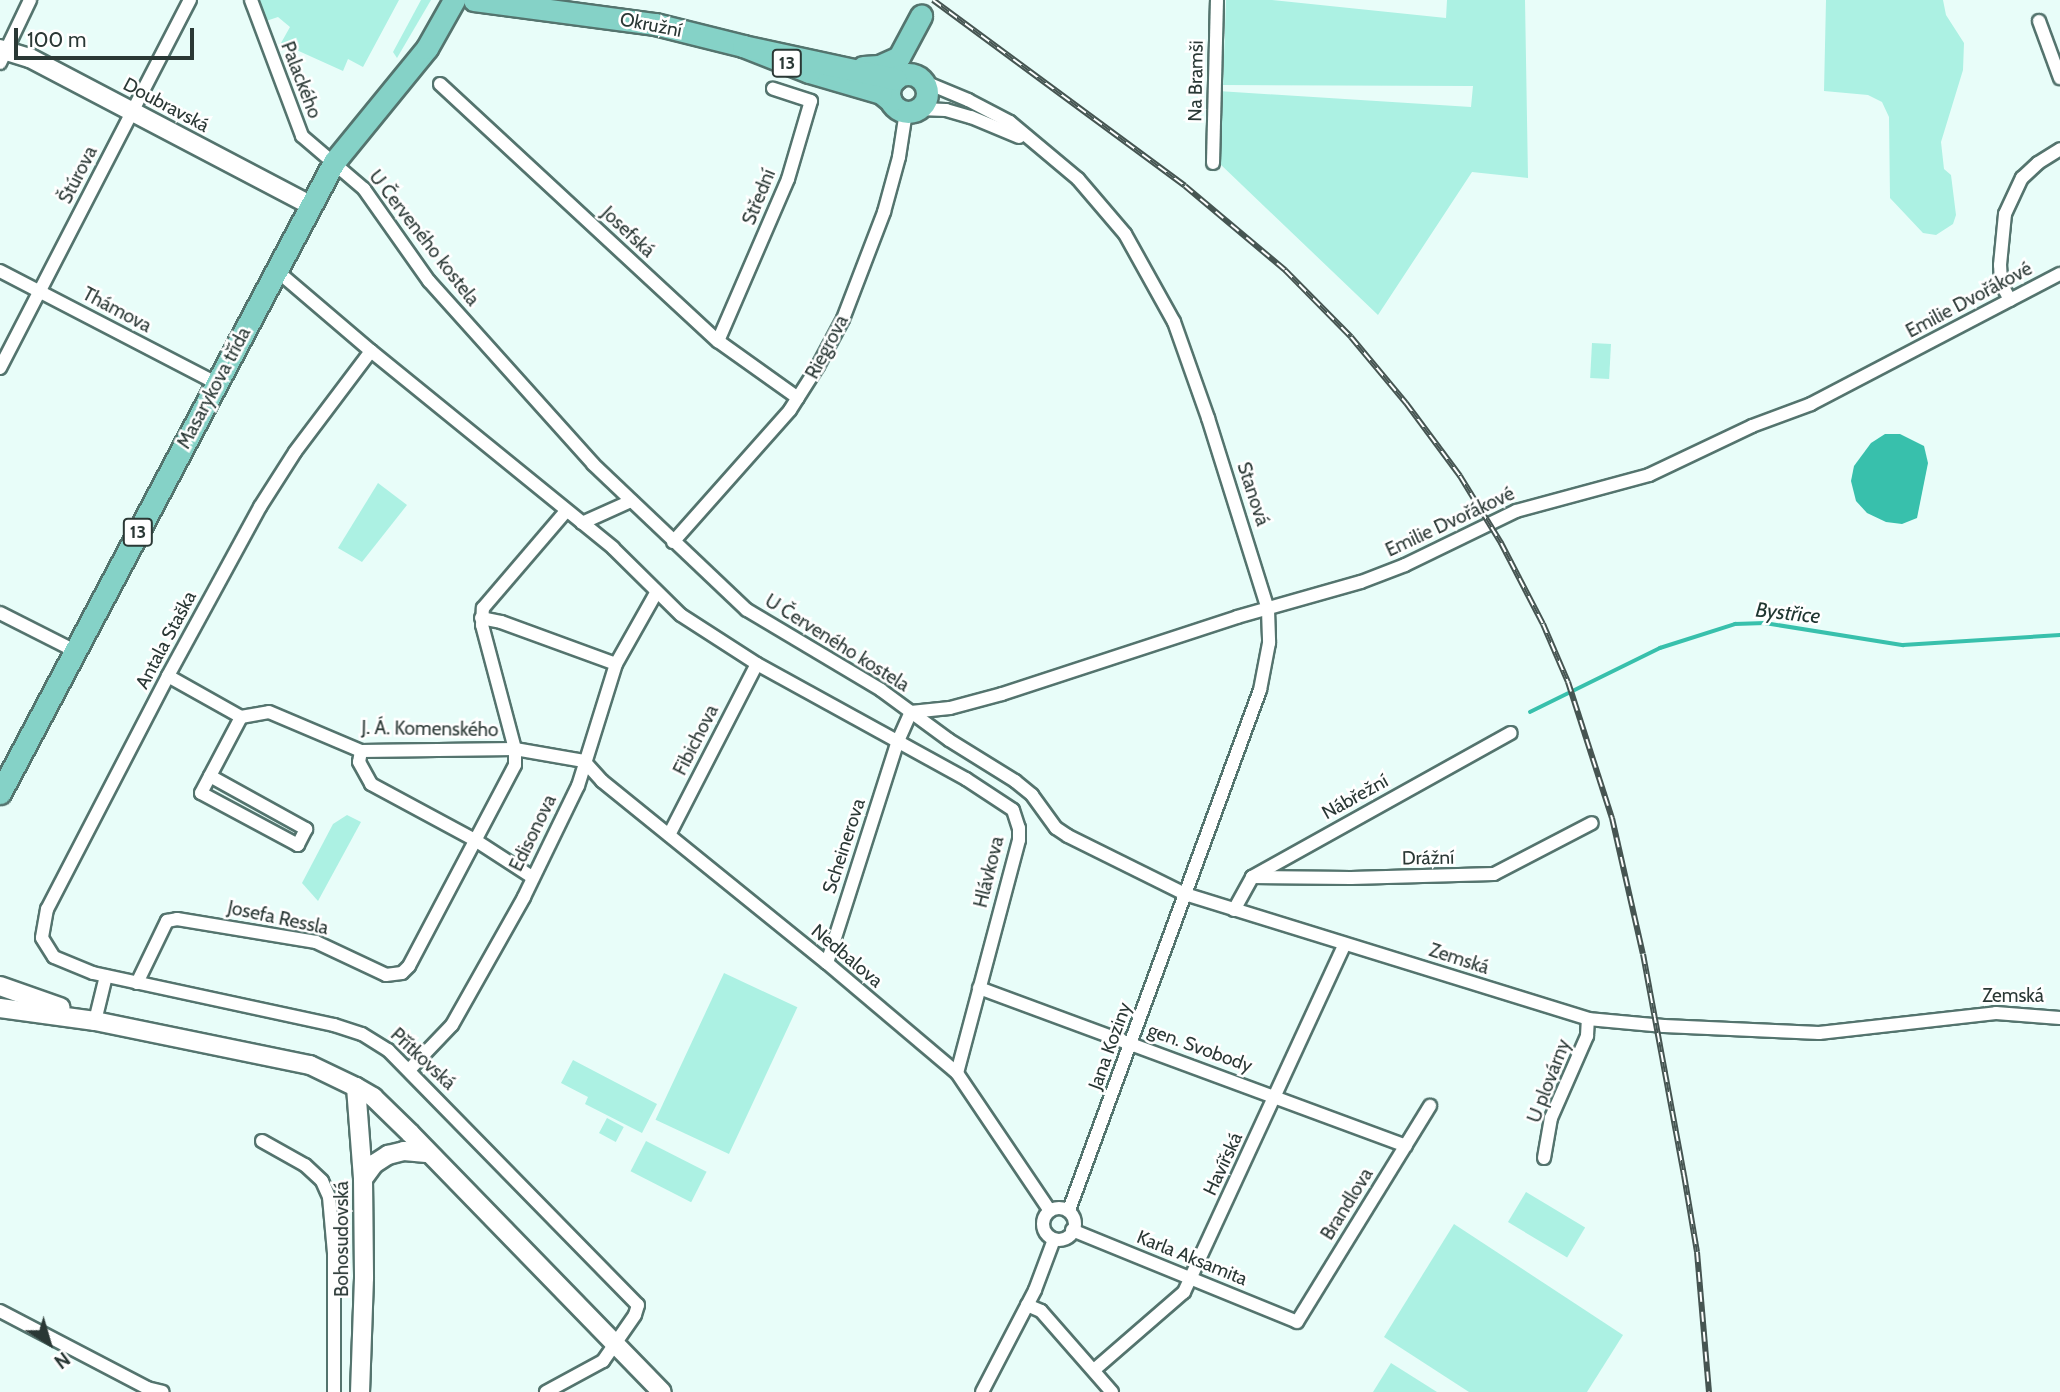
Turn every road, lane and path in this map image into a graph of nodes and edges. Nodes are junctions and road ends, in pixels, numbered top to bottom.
1 (30, 0) edge
2 (190, 0) edge
3 (251, 0) edge
4 (454, 0) edge
5 (474, 0) edge
6 (1217, 0) edge
7 (922, 8) edge
8 (2039, 21) dead end
9 (743, 46) junction
10 (2, 53) edge
11 (805, 59) junction
12 (910, 78) junction
13 (2060, 78) edge
14 (440, 84) dead end
15 (773, 89) dead end
16 (905, 107) junction
17 (133, 111) junction
18 (1038, 146) junction
19 (2060, 149) edge
20 (334, 162) junction
21 (1213, 163) dead end
22 (310, 205) junction
23 (276, 270) junction
24 (0, 271) edge
25 (2060, 274) edge
26 (40, 291) junction
27 (2010, 300) junction
28 (718, 341) junction
29 (370, 351) junction
30 (0, 368) edge
31 (216, 383) junction
32 (798, 398) junction
33 (631, 501) junction
34 (566, 511) junction
35 (582, 523) junction
36 (673, 542) junction
37 (656, 593) junction
38 (1268, 610) junction
39 (0, 613) edge
40 (481, 618) junction
41 (75, 651) junction
42 (616, 664) junction
43 (757, 664) junction
44 (168, 676) junction
45 (911, 712) junction
46 (241, 717) junction
47 (1511, 733) dead end
48 (898, 741) junction
49 (515, 750) junction
50 (361, 751) junction
51 (584, 761) junction
52 (210, 776) junction
53 (0, 793) edge
54 (1592, 823) dead end
55 (669, 835) junction
56 (475, 840) junction
57 (532, 877) junction
58 (1252, 877) junction
59 (1185, 894) junction
60 (1234, 910) junction
61 (1345, 944) junction
62 (61, 961) joint
63 (827, 963) junction
64 (106, 976) junction
65 (137, 983) junction
66 (0, 986) edge
67 (979, 988) junction
68 (0, 998) edge
69 (0, 1008) edge
70 (0, 1016) edge
71 (2060, 1017) edge
72 (1588, 1019) junction
73 (90, 1021) junction
74 (1132, 1043) junction
75 (409, 1070) junction
76 (957, 1073) junction
77 (356, 1087) junction
78 (1276, 1096) junction
79 (1430, 1106) dead end
80 (261, 1140) dead end
81 (1406, 1146) junction
82 (429, 1153) junction
83 (1544, 1158) dead end
84 (363, 1179) junction
85 (1069, 1210) junction
86 (1050, 1211) junction
87 (1072, 1230) junction
88 (1053, 1242) junction
89 (1191, 1278) junction
90 (1027, 1305) junction
91 (0, 1311) edge
92 (1297, 1322) joint
93 (615, 1346) junction
94 (1094, 1370) junction
95 (163, 1392) edge
96 (334, 1392) edge
97 (360, 1392) edge
98 (546, 1392) edge
99 (662, 1392) edge
100 (982, 1392) edge
101 (1112, 1392) edge

1 - 10 street
2 - 17 street, Štúrova
3 - 20 street, Palackého
4 - 20 main road, Masarykova třída / 13
5 - 9 main road, Okružní / 13
6 - 21 street, Na Bramši
7 - 11 main road, 13
7 - 12 main road, 13
8 - 13 street
9 - 11 main road, Okružní / 13
9 - 16 main road, Okružní / 13
10 - 17 street, Doubravská
11 - 12 main road, Okružní / 13
12 - 16 main road, 13
12 - 16 main road, 13
12 - 18 street, Stanová
14 - 28 street, Josefská
15 - 28 street, Střední
16 - 18 street, Stanová
16 - 32 street, Riegrova
17 - 22 street, Doubravská
17 - 26 street, Štúrova
18 - 38 street, Stanová
19 - 27 street
20 - 22 main road, Masarykova třída / 13
20 - 33 street, U Červeného kostela
22 - 23 main road, Masarykova třída / 13
23 - 29 street
23 - 31 main road, Masarykova třída / 13
24 - 26 street, Thámova
25 - 27 street, Emilie Dvořákové
26 - 30 street, Štúrova
26 - 31 street, Thámova
27 - 38 street, Emilie Dvořákové
28 - 32 street, Josefská
29 - 34 street
29 - 44 street, Antala Staška
31 - 41 main road, Masarykova třída / 13
32 - 36 street, Riegrova
33 - 35 street
33 - 36 street, U Červeného kostela
34 - 35 street
34 - 40 street
35 - 37 street
36 - 45 street, U Červeného kostela
37 - 42 street, Edisonova
37 - 43 street
38 - 45 street, Emilie Dvořákové
38 - 59 street, Stanová
39 - 41 street
40 - 42 street
40 - 49 street
41 - 53 main road, Masarykova třída / 13
42 - 51 street, Edisonova
43 - 48 street
43 - 55 street, Fibichova
44 - 46 street
44 - 62 street, Antala Staška
45 - 48 street, U Červeného kostela
45 - 59 street, Zemská
46 - 50 street, J. Á. Komenského
46 - 52 street
47 - 58 street, Nábřežní
48 - 63 street, Scheinerova
48 - 67 street, Hlávkova
49 - 50 street, J. Á. Komenského
49 - 51 street, J. Á. Komenského
49 - 56 street, Josefa Ressla
50 - 56 street
51 - 55 street, Nedbalova
51 - 57 street, Edisonova
52 - 52 street
54 - 58 street, Drážní
55 - 63 street, Nedbalova
56 - 57 street
56 - 65 street, Josefa Ressla
57 - 75 street, Edisonova
58 - 60 street
59 - 60 street, Zemská
59 - 74 street, Jana Koziny
60 - 61 street, Zemská
61 - 72 street, Zemská
61 - 78 street, Havířská
62 - 64 street, Přítkovská
63 - 76 street, Nedbalova
64 - 65 street, Přítkovská
64 - 73 street
65 - 75 street, Přítkovská
66 - 73 street
67 - 74 street, gen. Svobody
67 - 76 street, Hlávkova
68 - 73 street
69 - 73 street
70 - 73 street
71 - 72 street, Zemská
72 - 83 street, U plovárny
73 - 77 street
74 - 78 street, gen. Svobody
74 - 85 street, Jana Koziny
75 - 93 street, Přítkovská
76 - 86 street, Nedbalova
77 - 82 street
77 - 84 street, Bohosudovská
78 - 81 street, gen. Svobody
78 - 89 street, Havířská
79 - 81 street, Brandlova
80 - 96 street, Bohosudovská
81 - 92 street, Brandlova
82 - 84 street
82 - 93 street
84 - 97 street, Bohosudovská
85 - 86 street
85 - 87 street, Jana Koziny
86 - 88 street
87 - 88 street
87 - 89 street, Karla Aksamita
88 - 90 street
89 - 92 street, Karla Aksamita
89 - 94 street, Havířská
90 - 94 street
90 - 100 street
91 - 95 street
93 - 98 street
93 - 99 street
94 - 101 street

